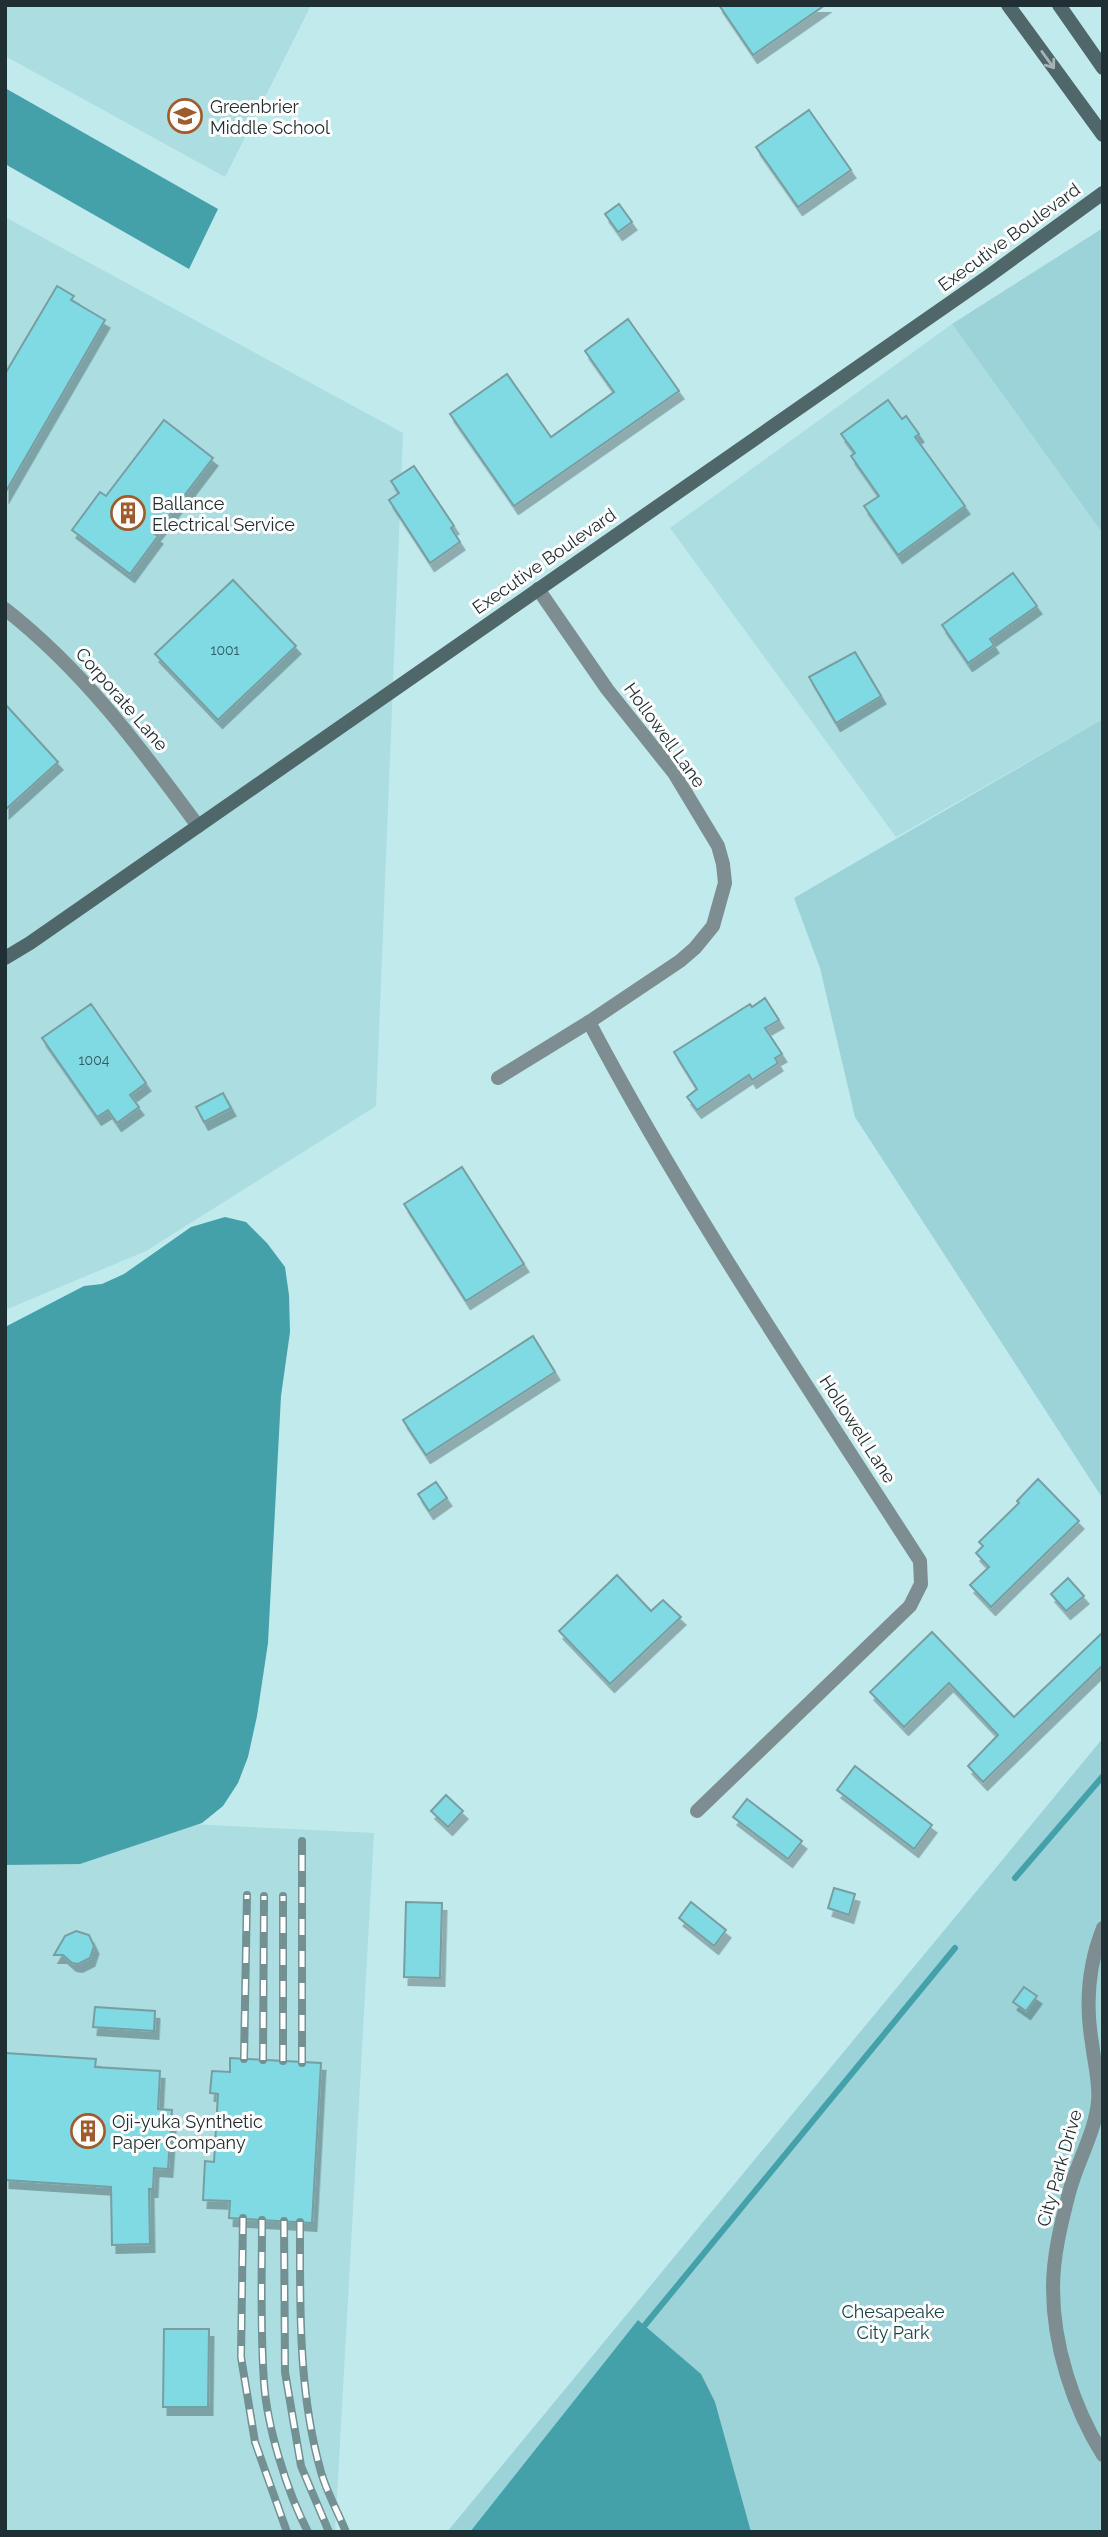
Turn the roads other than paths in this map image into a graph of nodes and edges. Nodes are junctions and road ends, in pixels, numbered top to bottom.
1 (1008, 5) edge
2 (1059, 5) edge
3 (1103, 68) edge
4 (1103, 135) edge
5 (1103, 193) edge
6 (538, 589) junction
7 (5, 609) edge
8 (198, 826) junction
9 (5, 958) edge
10 (589, 1022) junction
11 (498, 1078) dead end
12 (697, 1811) dead end
13 (1103, 1928) edge
14 (1103, 2455) edge

1 -> 4 street
2 - 3 street
5 - 6 street, Executive Boulevard
6 - 8 street, Executive Boulevard
6 - 10 street, Hollowell Lane
7 - 8 street, Corporate Lane
8 - 9 street, Executive Boulevard
10 - 11 street, Hollowell Lane
10 - 12 street, Hollowell Lane
13 - 14 street, City Park Drive

